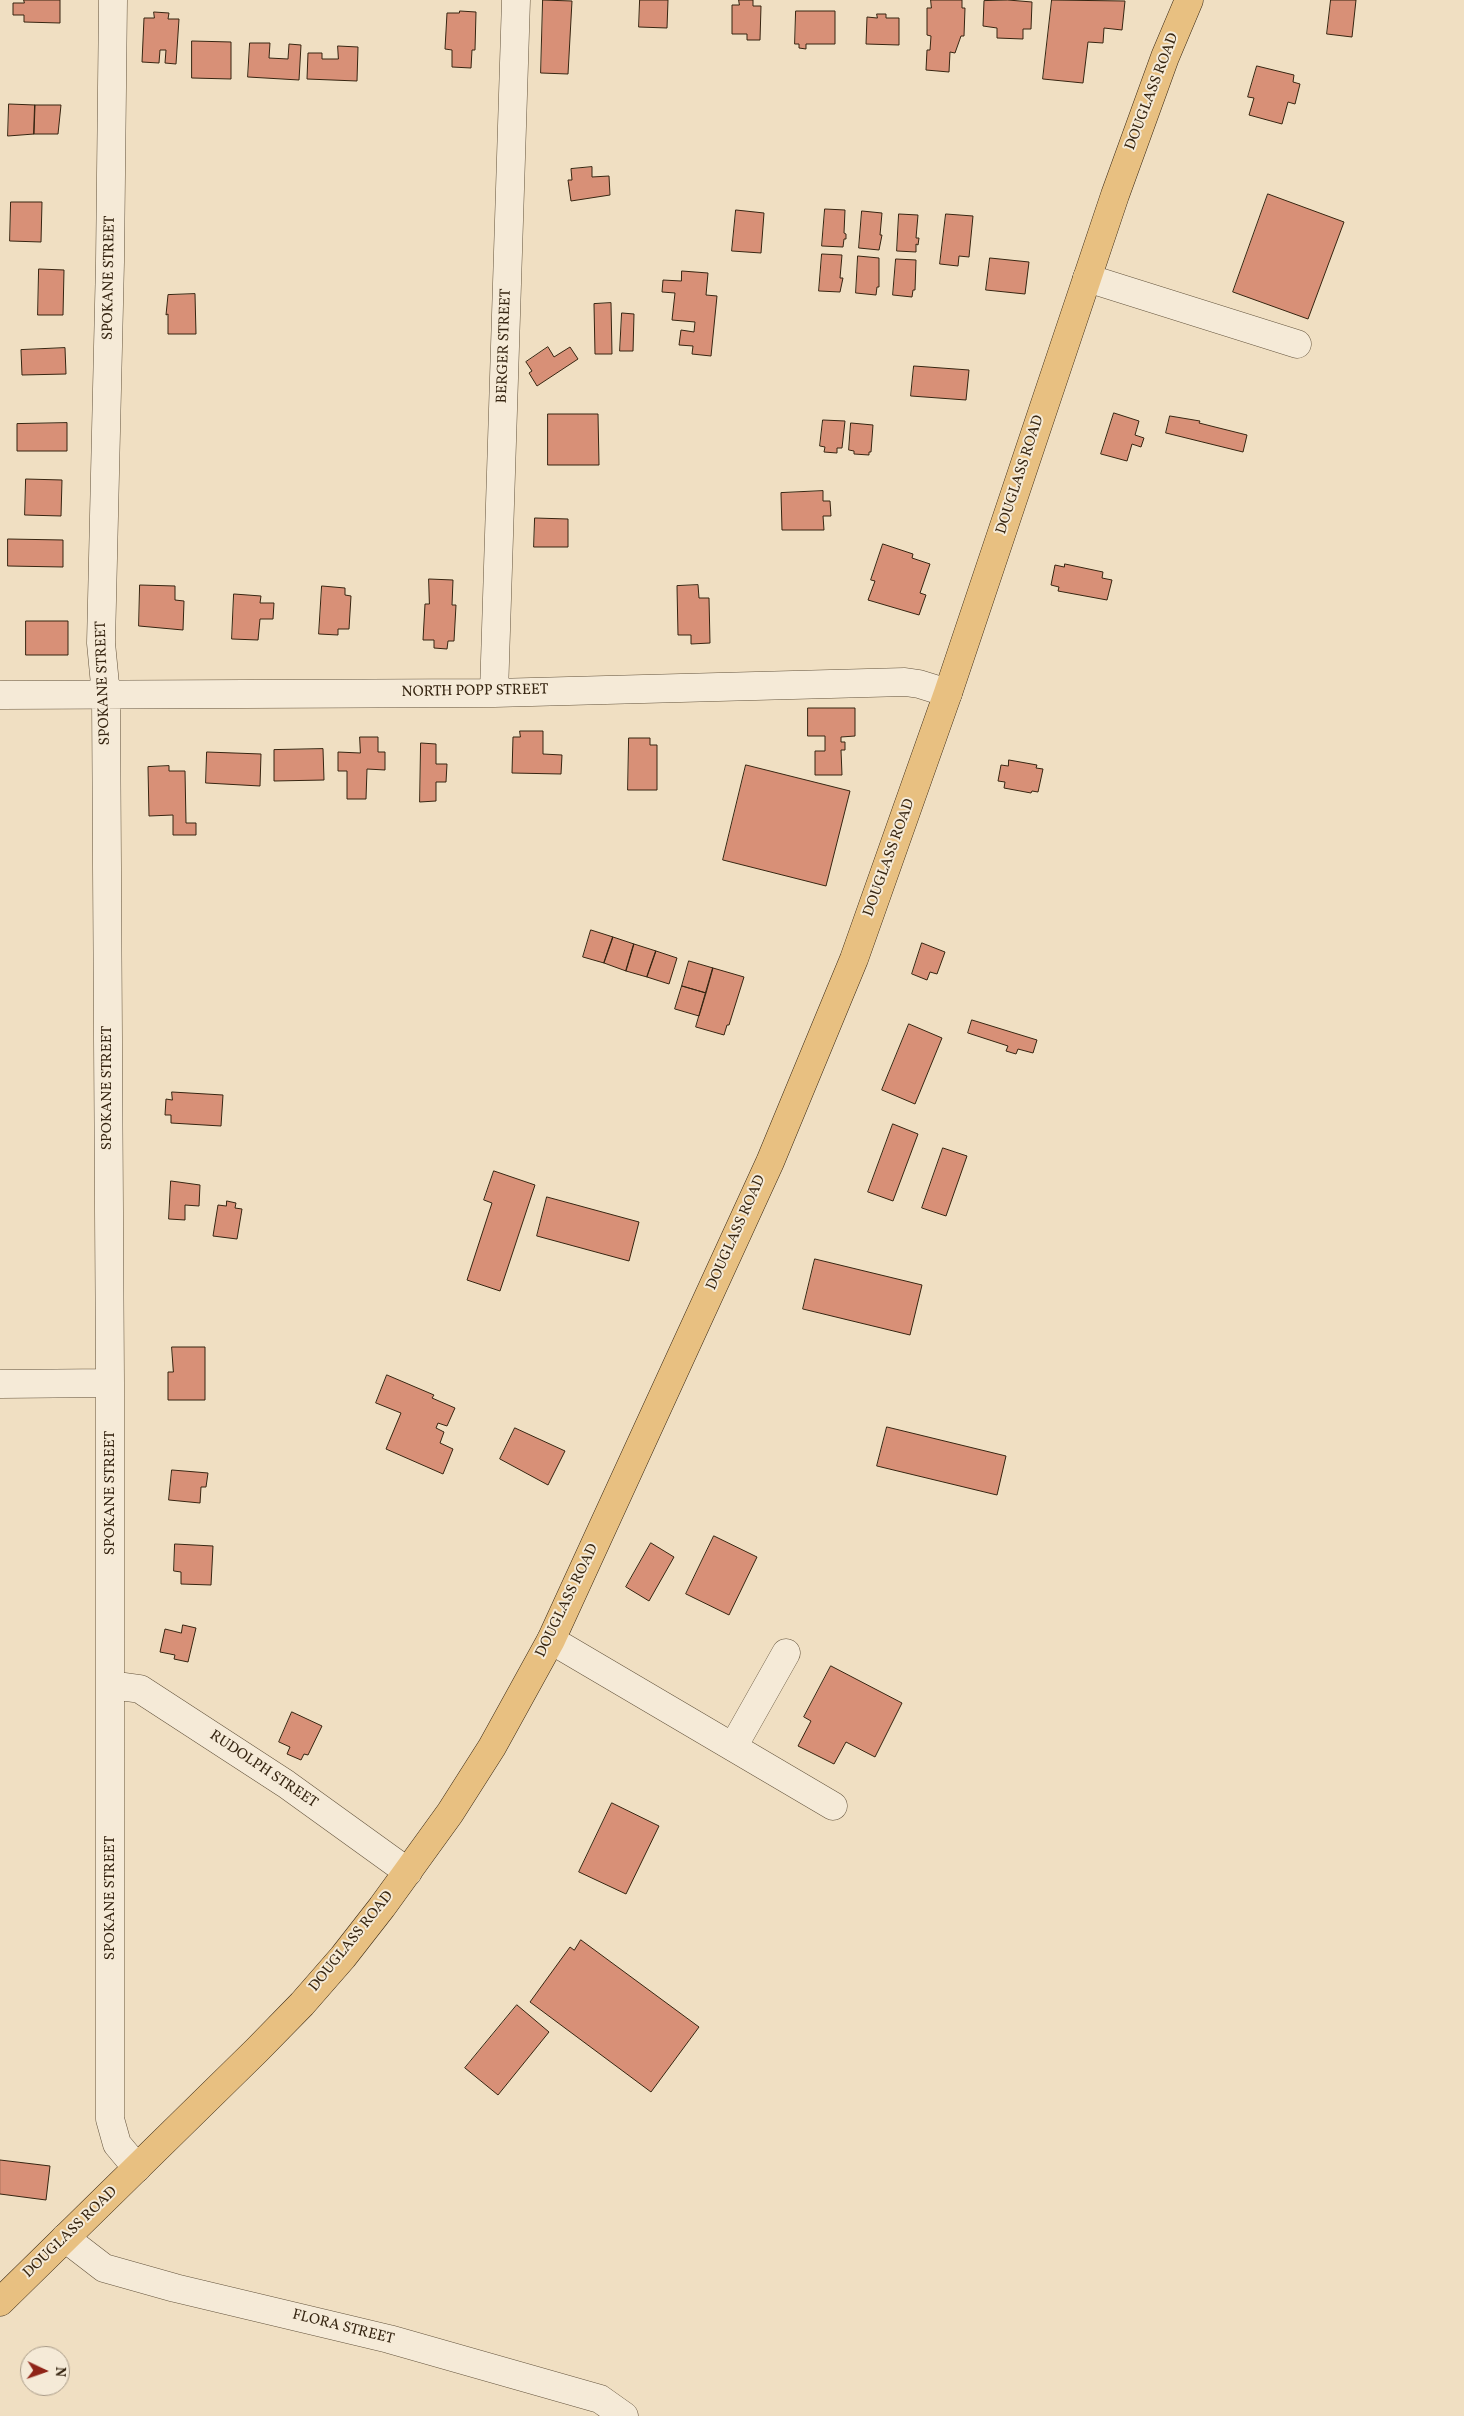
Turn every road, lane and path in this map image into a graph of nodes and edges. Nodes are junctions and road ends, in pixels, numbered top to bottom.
1 (113, 0) edge
2 (516, 0) edge
3 (1189, 0) edge
4 (1087, 278) junction
5 (1297, 344) dead end
6 (494, 693) junction
7 (948, 694) junction
8 (0, 695) edge
9 (106, 695) junction
10 (110, 1383) junction
11 (0, 1384) edge
12 (551, 1640) junction
13 (786, 1653) dead end
14 (111, 1685) junction
15 (733, 1747) junction
16 (834, 1806) dead end
17 (408, 1872) junction
18 (137, 2168) junction
19 (65, 2238) junction
20 (0, 2302) edge
21 (624, 2416) edge

1 - 9 street, SPOKANE STREET
2 - 6 street, BERGER STREET
3 - 4 main road, DOUGLASS ROAD
4 - 5 street
4 - 7 main road, DOUGLASS ROAD
6 - 7 street, NORTH POPP STREET
6 - 9 street, NORTH POPP STREET
7 - 12 main road, DOUGLASS ROAD
8 - 9 street, NORTH POPP STREET
9 - 10 street, SPOKANE STREET
10 - 11 street
10 - 14 street, SPOKANE STREET
12 - 15 street
12 - 17 main road, DOUGLASS ROAD
13 - 15 street
14 - 17 street, RUDOLPH STREET
14 - 18 street, SPOKANE STREET
15 - 16 street
17 - 18 main road, DOUGLASS ROAD
18 - 19 main road, DOUGLASS ROAD
19 - 20 main road, DOUGLASS ROAD
19 - 21 street, FLORA STREET

